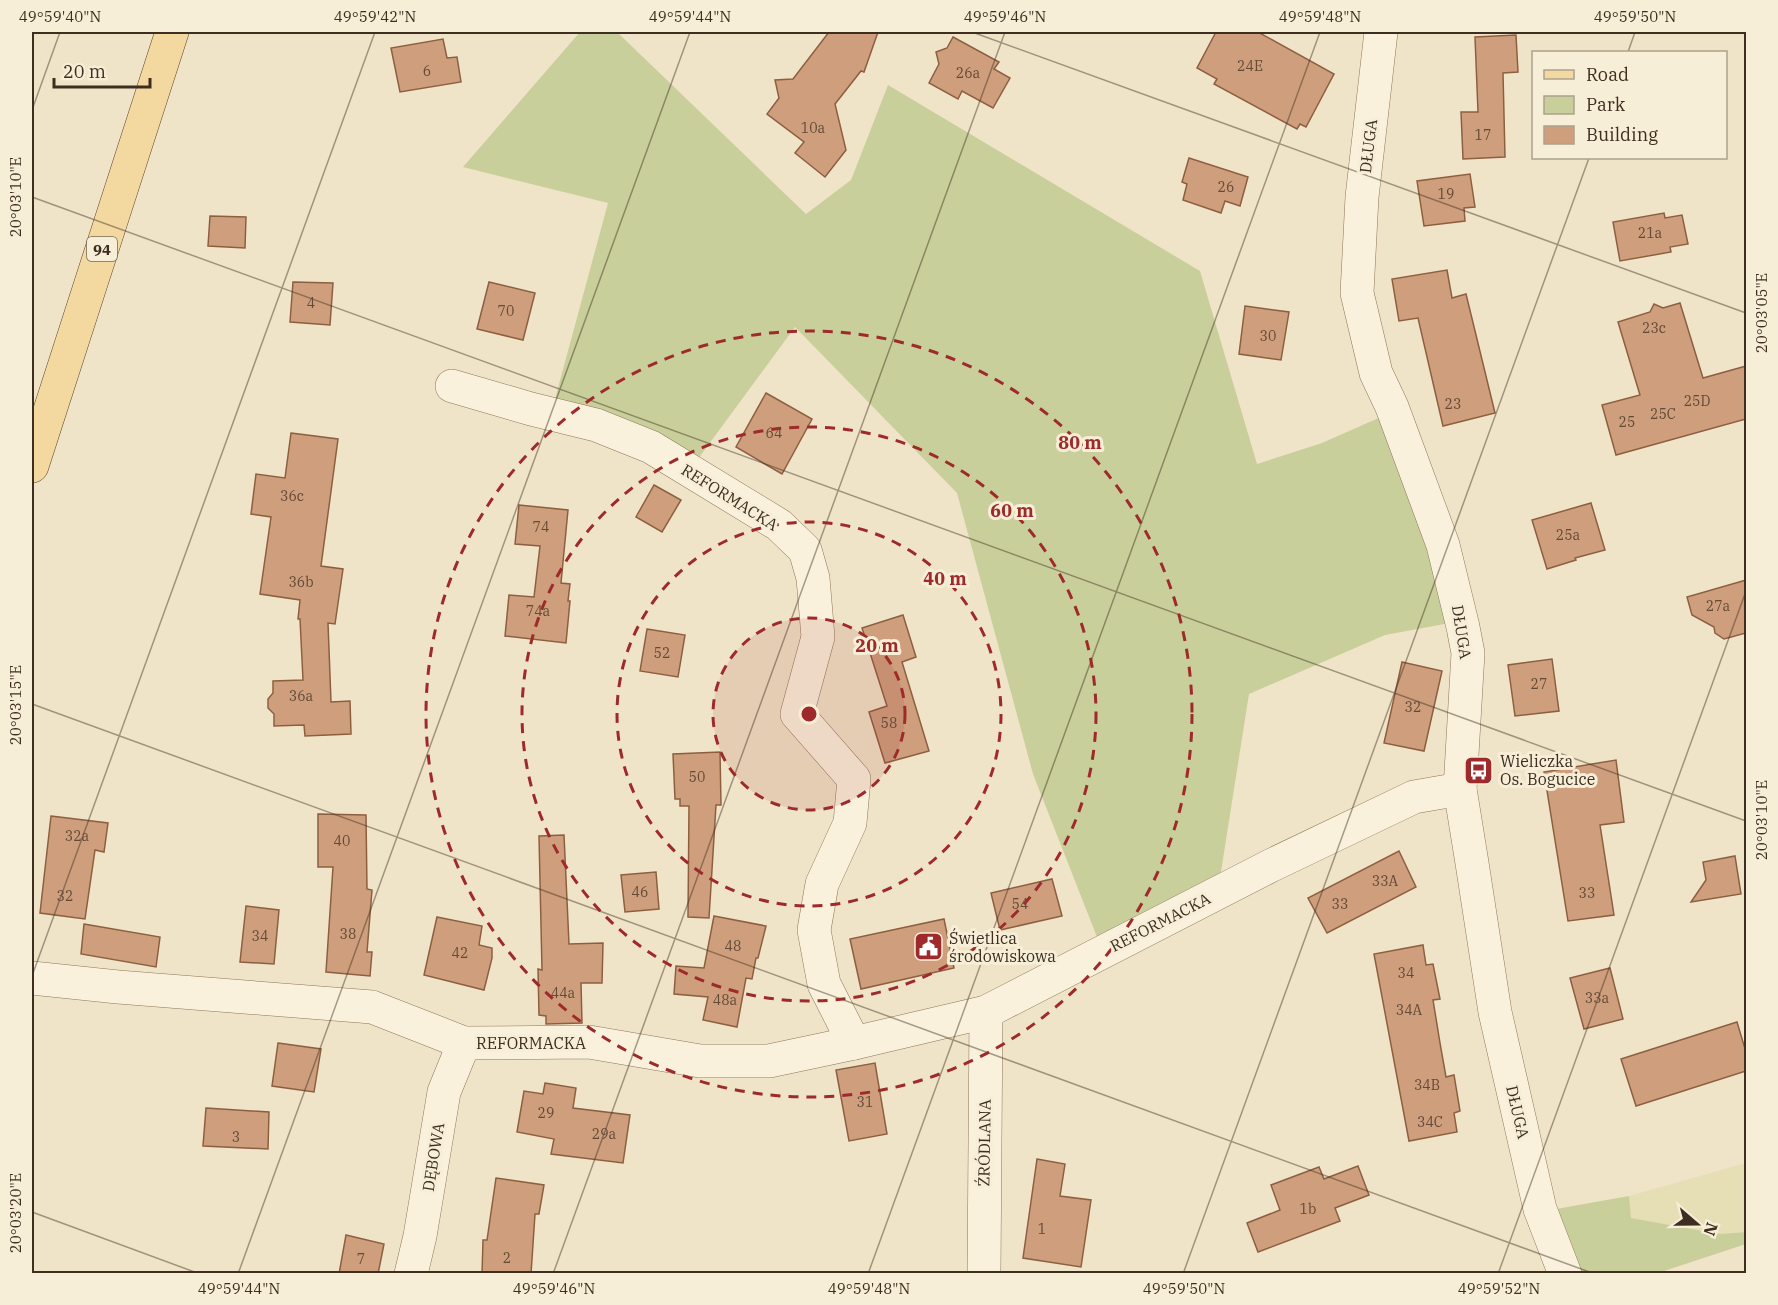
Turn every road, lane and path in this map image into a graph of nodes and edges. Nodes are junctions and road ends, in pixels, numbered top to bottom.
1 (172, 32) edge
2 (1381, 32) edge
3 (453, 386) dead end
4 (32, 466) edge
5 (1460, 789) junction
6 (32, 978) edge
7 (986, 1012) junction
8 (464, 1043) junction
9 (854, 1043) junction
10 (411, 1274) edge
11 (984, 1274) edge
12 (1565, 1274) edge

1 - 4 main road, 94
2 - 5 street, DŁUGA
3 - 9 street, REFORMACKA
5 - 7 street, REFORMACKA
5 - 12 street, DŁUGA
6 - 8 street, REFORMACKA
7 - 9 street, REFORMACKA
7 - 11 street, ŹRÓDLANA
8 - 9 street, REFORMACKA
8 - 10 street, DĘBOWA

